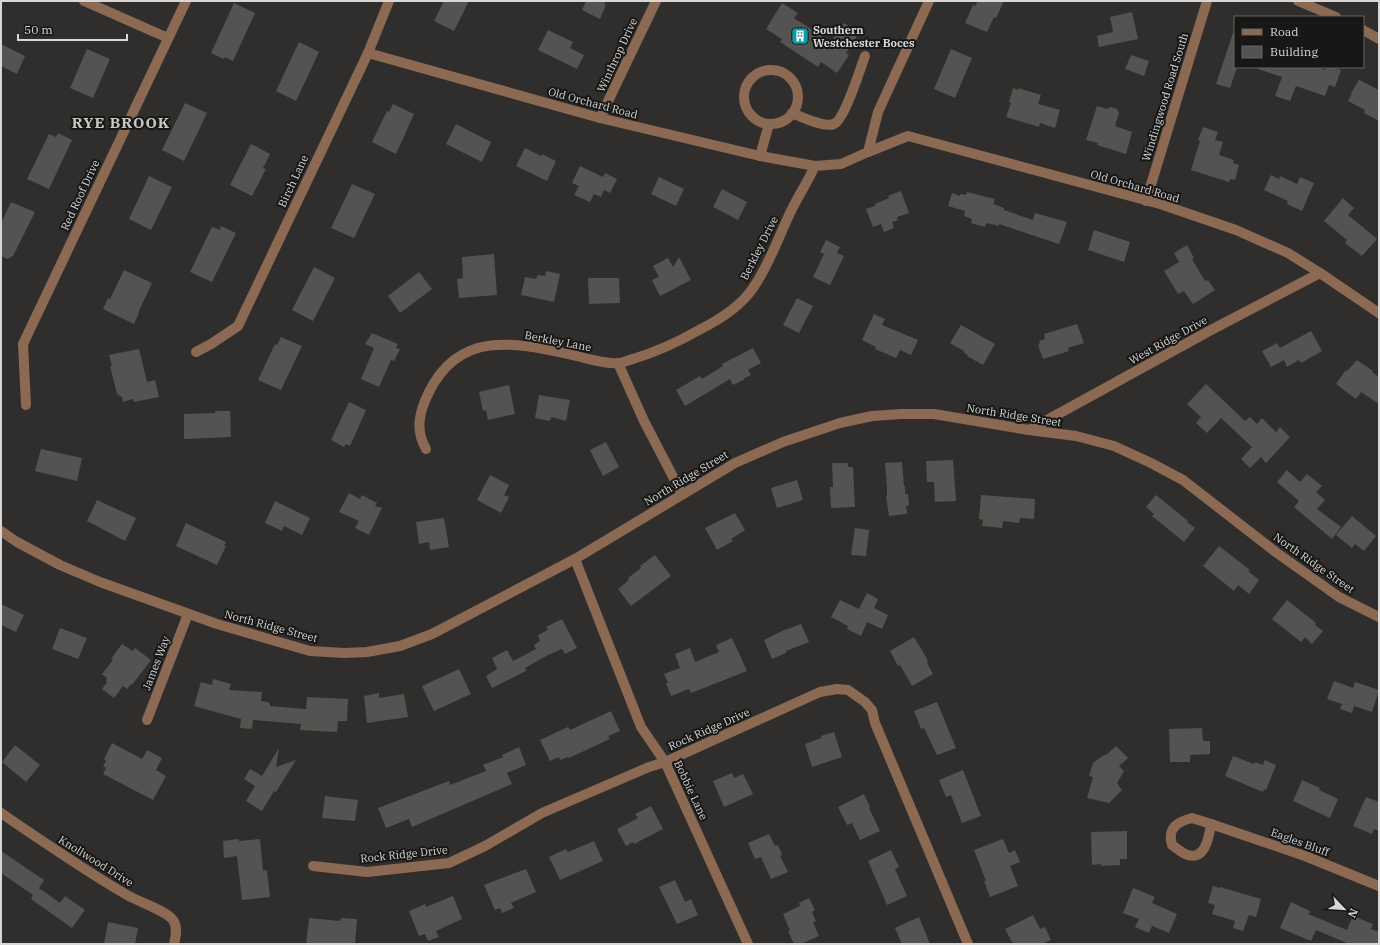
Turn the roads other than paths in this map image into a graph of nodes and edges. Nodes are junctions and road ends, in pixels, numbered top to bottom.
1 (84, 1) edge
2 (186, 1) edge
3 (389, 1) edge
4 (656, 1) edge
5 (929, 1) edge
6 (1207, 1) edge
7 (1298, 1) edge
8 (1334, 16) edge
9 (1364, 31) edge
10 (168, 38) junction
11 (1379, 39) edge
12 (368, 53) junction
13 (865, 56) dead end
14 (792, 114) junction
15 (600, 118) junction
16 (769, 124) junction
17 (868, 152) junction
18 (760, 156) junction
19 (814, 166) junction
20 (1146, 200) junction
21 (1320, 273) junction
22 (1379, 313) edge
23 (196, 352) dead end
24 (618, 363) junction
25 (26, 405) dead end
26 (1029, 430) junction
27 (426, 450) dead end
28 (682, 494) junction
29 (1, 530) edge
30 (575, 559) junction
31 (188, 614) junction
32 (1379, 617) edge
33 (147, 720) dead end
34 (665, 762) junction
35 (1, 813) edge
36 (1211, 824) dead end
37 (313, 866) dead end
38 (1379, 886) edge
39 (174, 944) edge
40 (748, 944) edge
41 (968, 944) edge

1 - 10 street
2 - 10 street, Red Roof Drive
3 - 12 street, Birch Lane
4 - 15 street, Winthrop Drive
5 - 17 street
6 - 20 street, Windingwood Road South
7 - 8 street
9 - 11 street
10 - 25 street, Red Roof Drive
12 - 15 street, Old Orchard Road
12 - 23 street, Birch Lane
13 - 14 street
14 - 16 street
14 - 16 street
15 - 18 street, Old Orchard Road
16 - 18 street
17 - 19 street
17 - 20 street, Old Orchard Road
18 - 19 street, Old Orchard Road
19 - 24 street, Berkley Drive
20 - 21 street, Old Orchard Road
21 - 22 street, Old Orchard Road
21 - 26 street, West Ridge Drive
24 - 27 street, Berkley Lane
24 - 28 street
26 - 28 street, North Ridge Street
26 - 32 street, North Ridge Street
28 - 30 street, North Ridge Street
29 - 31 street, North Ridge Street
30 - 31 street, North Ridge Street
30 - 34 street, Bobbie Lane
31 - 33 street, James Way
34 - 37 street, Rock Ridge Drive
34 - 40 street, Bobbie Lane
34 - 41 street, Rock Ridge Drive
35 - 39 street, Knollwood Drive
36 - 38 street, Eagles Bluff

